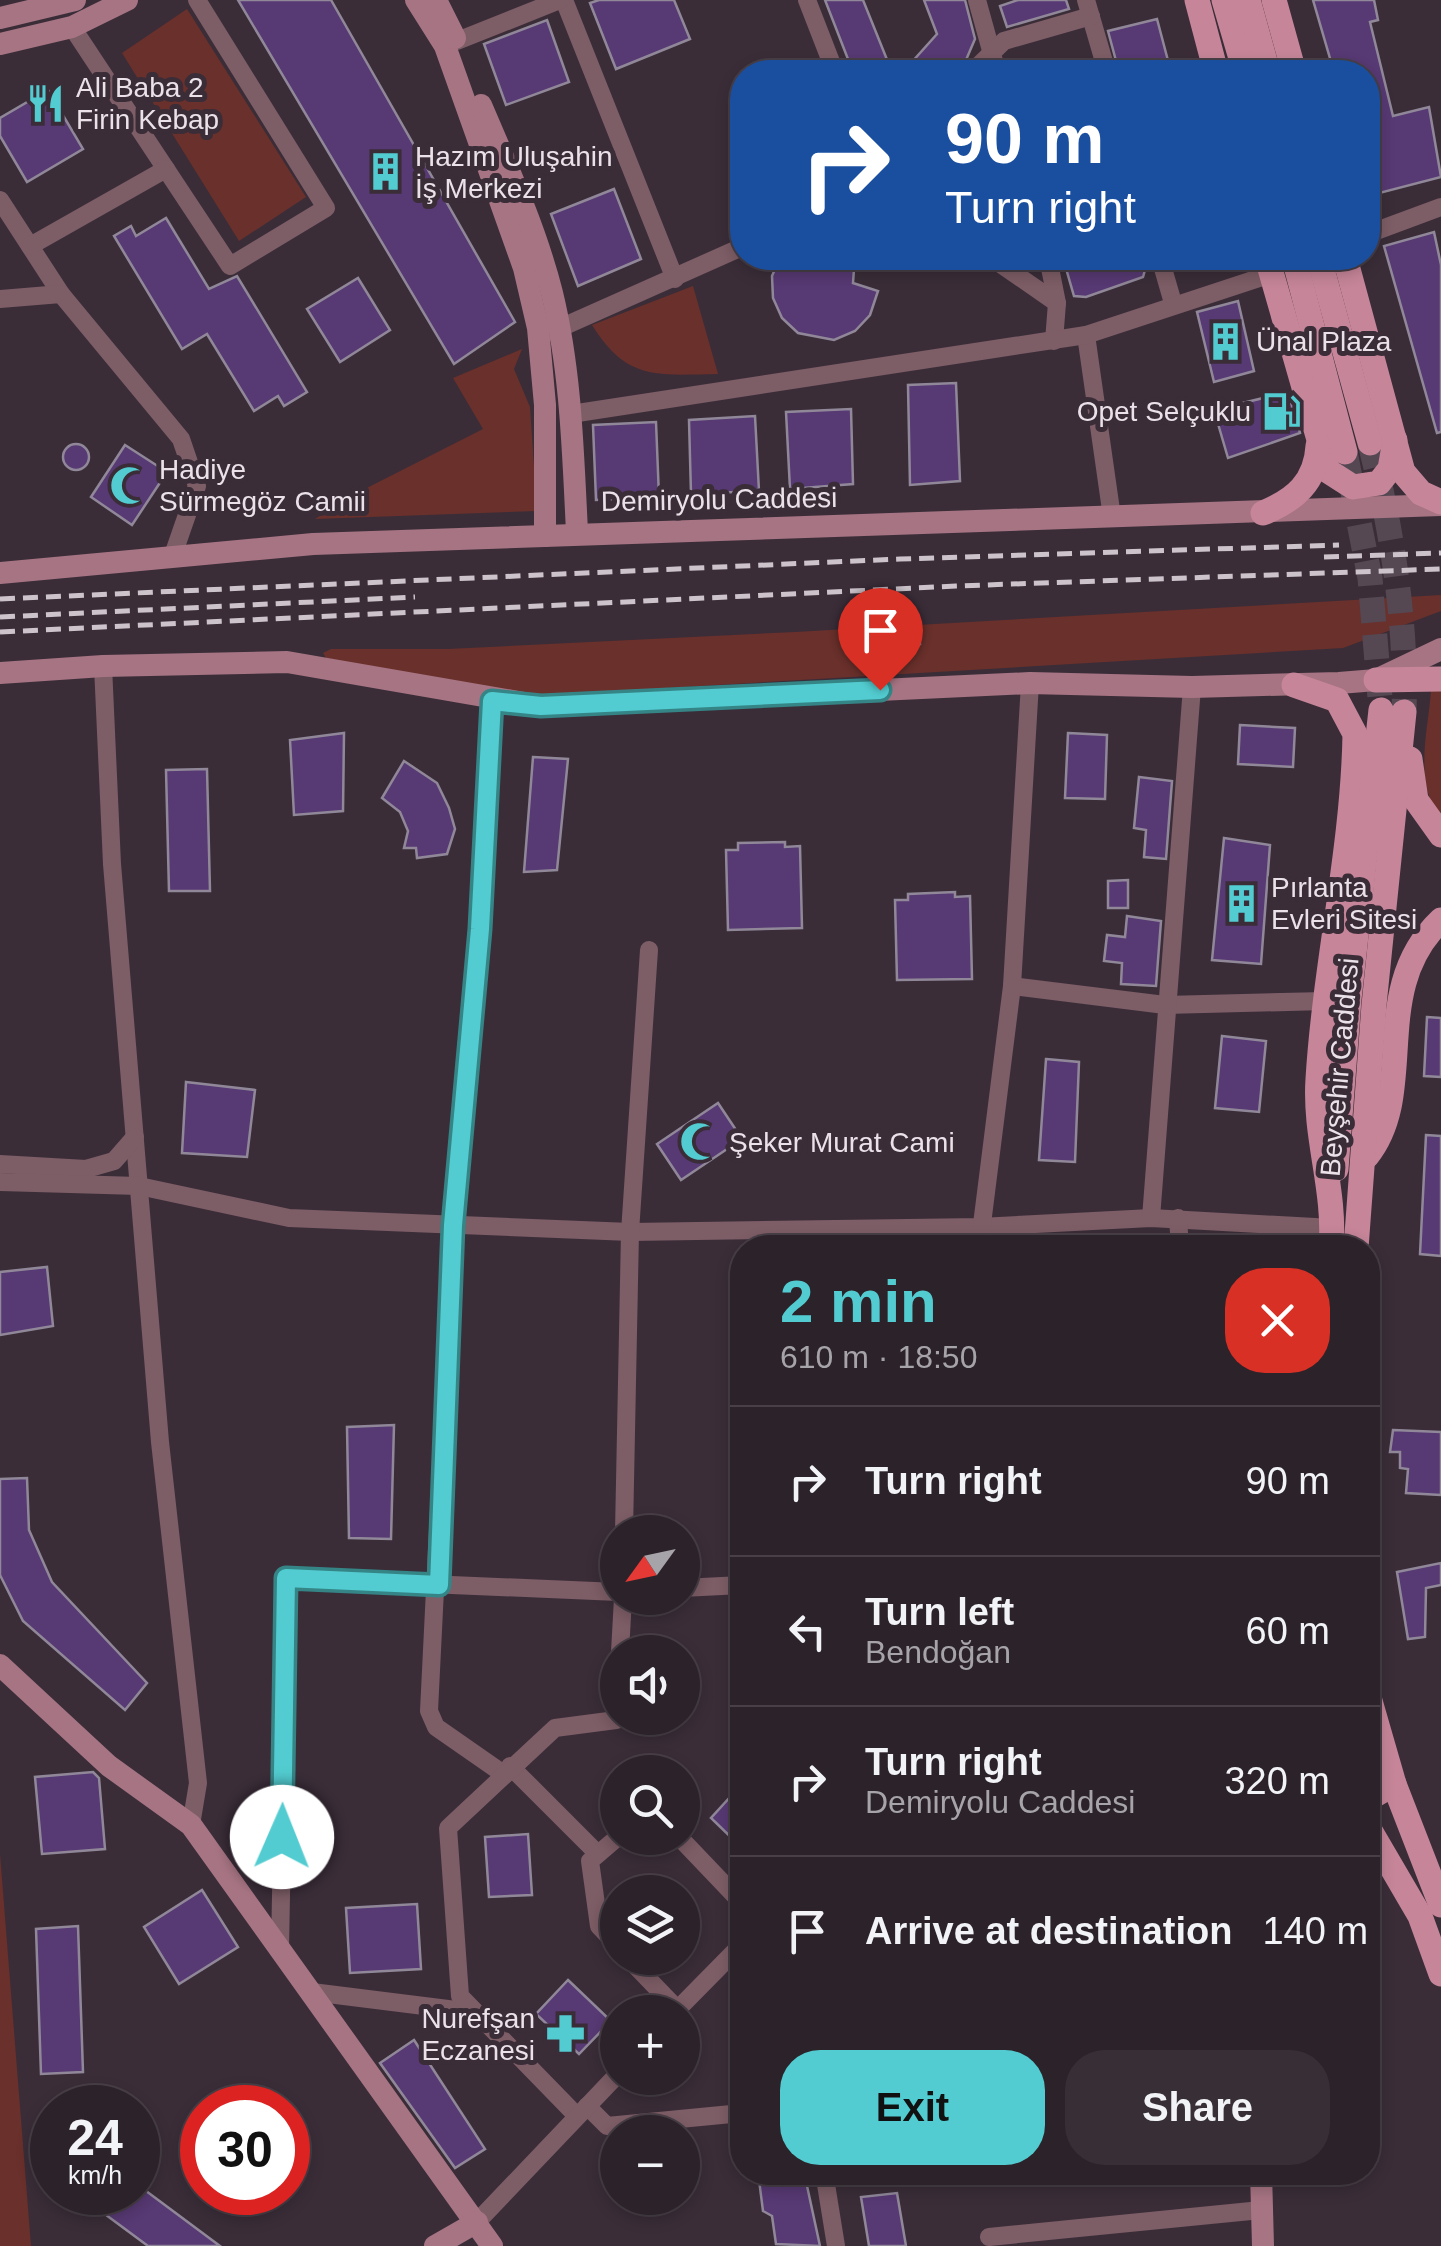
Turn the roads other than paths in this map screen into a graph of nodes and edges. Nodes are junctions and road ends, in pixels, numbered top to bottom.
1 (75, 0) edge
2 (127, 0) edge
3 (196, 0) edge
4 (416, 0) edge
5 (436, 0) edge
6 (562, 0) edge
7 (807, 0) edge
8 (977, 0) edge
9 (1198, 0) edge
10 (1224, 0) edge
11 (1248, 0) edge
12 (1274, 0) edge
13 (1088, 8) edge
14 (0, 18) edge
15 (72, 27) junction
16 (456, 41) junction
17 (0, 44) edge
18 (830, 60) edge
19 (993, 60) edge
20 (996, 60) edge
21 (1103, 60) edge
22 (1213, 60) edge
23 (1242, 60) edge
24 (1265, 60) edge
25 (1291, 60) edge
26 (166, 168) junction
27 (0, 200) edge
28 (1441, 206) edge
29 (1380, 229) edge
30 (30, 246) junction
31 (730, 252) edge
32 (1009, 270) edge
33 (1050, 270) edge
34 (1163, 270) edge
35 (1259, 270) edge
36 (1270, 270) edge
37 (1297, 270) edge
38 (1323, 270) edge
39 (1346, 270) edge
40 (675, 280) junction
41 (61, 294) junction
42 (0, 299) edge
43 (1057, 303) junction
44 (1173, 303) junction
45 (549, 332) junction
46 (1086, 335) junction
47 (1054, 341) junction
48 (571, 414) junction
49 (1382, 442) junction
50 (1318, 446) junction
51 (1345, 452) tunnel mouth
52 (1441, 503) edge
53 (1263, 513) junction
54 (1112, 517) junction
55 (578, 532) junction
56 (545, 536) junction
57 (172, 558) junction
58 (0, 573) edge
59 (1441, 649) edge
60 (103, 666) junction
61 (0, 674) edge
62 (1441, 679) edge
63 (1376, 680) junction
64 (1030, 683) junction
65 (1294, 685) junction
66 (1192, 687) junction
67 (492, 701) junction
68 (1393, 711) junction
69 (1441, 835) edge
70 (1441, 920) edge
71 (649, 950) dead end
72 (1012, 986) junction
73 (1325, 1000) junction
74 (1165, 1005) junction
75 (135, 1137) junction
76 (0, 1164) edge
77 (1361, 1164) junction
78 (0, 1182) edge
79 (104, 1186) junction
80 (139, 1186) junction
81 (1333, 1199) junction
82 (1151, 1218) junction
83 (1178, 1218) junction
84 (453, 1225) junction
85 (980, 1228) junction
86 (630, 1232) junction
87 (980, 1235) edge
88 (1179, 1235) edge
89 (1309, 1235) edge
90 (1332, 1235) edge
91 (1357, 1235) edge
92 (624, 1515) edge
93 (439, 1585) junction
94 (730, 1585) edge
95 (700, 1587) edge
96 (600, 1591) edge
97 (0, 1666) edge
98 (600, 1722) edge
99 (1380, 1752) edge
100 (506, 1770) junction
101 (1394, 1784) junction
102 (1380, 1792) edge
103 (192, 1825) junction
104 (1380, 1850) edge
105 (598, 1854) joint
106 (696, 1855) edge
107 (730, 1890) edge
108 (1441, 1905) edge
109 (600, 1927) edge
110 (280, 1949) junction
111 (730, 1956) edge
112 (1441, 1974) edge
113 (643, 1975) edge
114 (312, 1992) junction
115 (662, 1995) edge
116 (692, 1995) edge
117 (472, 2012) junction
118 (600, 2092) edge
119 (582, 2111) junction
120 (730, 2114) edge
121 (826, 2185) edge
122 (1261, 2185) edge
123 (1261, 2210) junction
124 (476, 2222) junction
125 (988, 2237) dead end
126 (435, 2246) edge
127 (492, 2246) edge
128 (836, 2246) edge
129 (1263, 2246) edge

1 - 14 main road
2 - 15 main road
3 - 26 street
4 - 45 main road
5 - 16 main road
6 - 16 street
6 - 40 street
7 - 18 street
8 - 19 street
9 - 22 main road
10 - 23 main road
11 - 24 main road
12 - 25 main road
13 - 20 street
13 - 21 street
15 - 17 main road
15 - 26 street
16 - 45 main road
26 - 30 street
27 - 30 street
28 - 29 street
30 - 41 street
31 - 40 street
32 - 43 street
33 - 43 street
34 - 44 street
35 - 44 street
36 - 50 main road
37 - 51 main road
38 - 49 main road
39 - 49 main road
40 - 45 street
41 - 42 street
41 - 57 street
43 - 47 street
44 - 46 street
45 - 48 main road
45 - 56 main road
46 - 47 street
46 - 54 street
47 - 48 street
48 - 55 main road
49 - 50 main road
49 - 52 main road
50 - 53 main road
52 - 53 main road, Demiryolu Caddesi
53 - 54 main road, Demiryolu Caddesi
54 - 55 main road, Demiryolu Caddesi
55 - 56 main road, Demiryolu Caddesi
56 - 57 main road, Demiryolu Caddesi
57 - 58 main road, Demiryolu Caddesi
59 - 63 main road
60 - 61 main road
60 - 67 main road
60 - 75 street
62 - 63 main road
63 - 65 main road
64 - 66 main road
64 - 67 main road
64 - 72 street
65 - 66 main road
65 - 73 main road
66 - 74 street
67 - 84 street
68 - 69 main road
68 - 77 main road, Beyşehir Caddesi
68 - 81 main road, Beyşehir Caddesi
70 - 77 main road
71 - 86 street
72 - 74 street
72 - 85 street
73 - 74 street
73 - 81 main road
74 - 82 street
75 - 76 street
75 - 79 street
75 - 80 street
77 - 91 main road, Beyşehir Caddesi
78 - 79 street
79 - 80 street
80 - 84 street
80 - 103 street
81 - 90 main road
82 - 83 street
82 - 85 street
83 - 88 street
83 - 89 street
84 - 86 street
84 - 93 street
85 - 86 street
85 - 87 street
86 - 92 street
93 - 96 street
93 - 100 street
93 - 110 street
94 - 95 street
97 - 103 main road
98 - 100 street
99 - 101 main road
100 - 105 street
100 - 117 street
101 - 102 main road
101 - 108 main road
103 - 110 main road
104 - 112 main road
105 - 109 street
106 - 107 street
110 - 114 main road
111 - 116 street
113 - 115 street
114 - 117 street
114 - 124 main road
117 - 119 street
118 - 119 street
119 - 120 street
119 - 124 street
121 - 128 street
122 - 123 main road
123 - 125 street
123 - 129 main road
124 - 126 main road
124 - 127 main road

